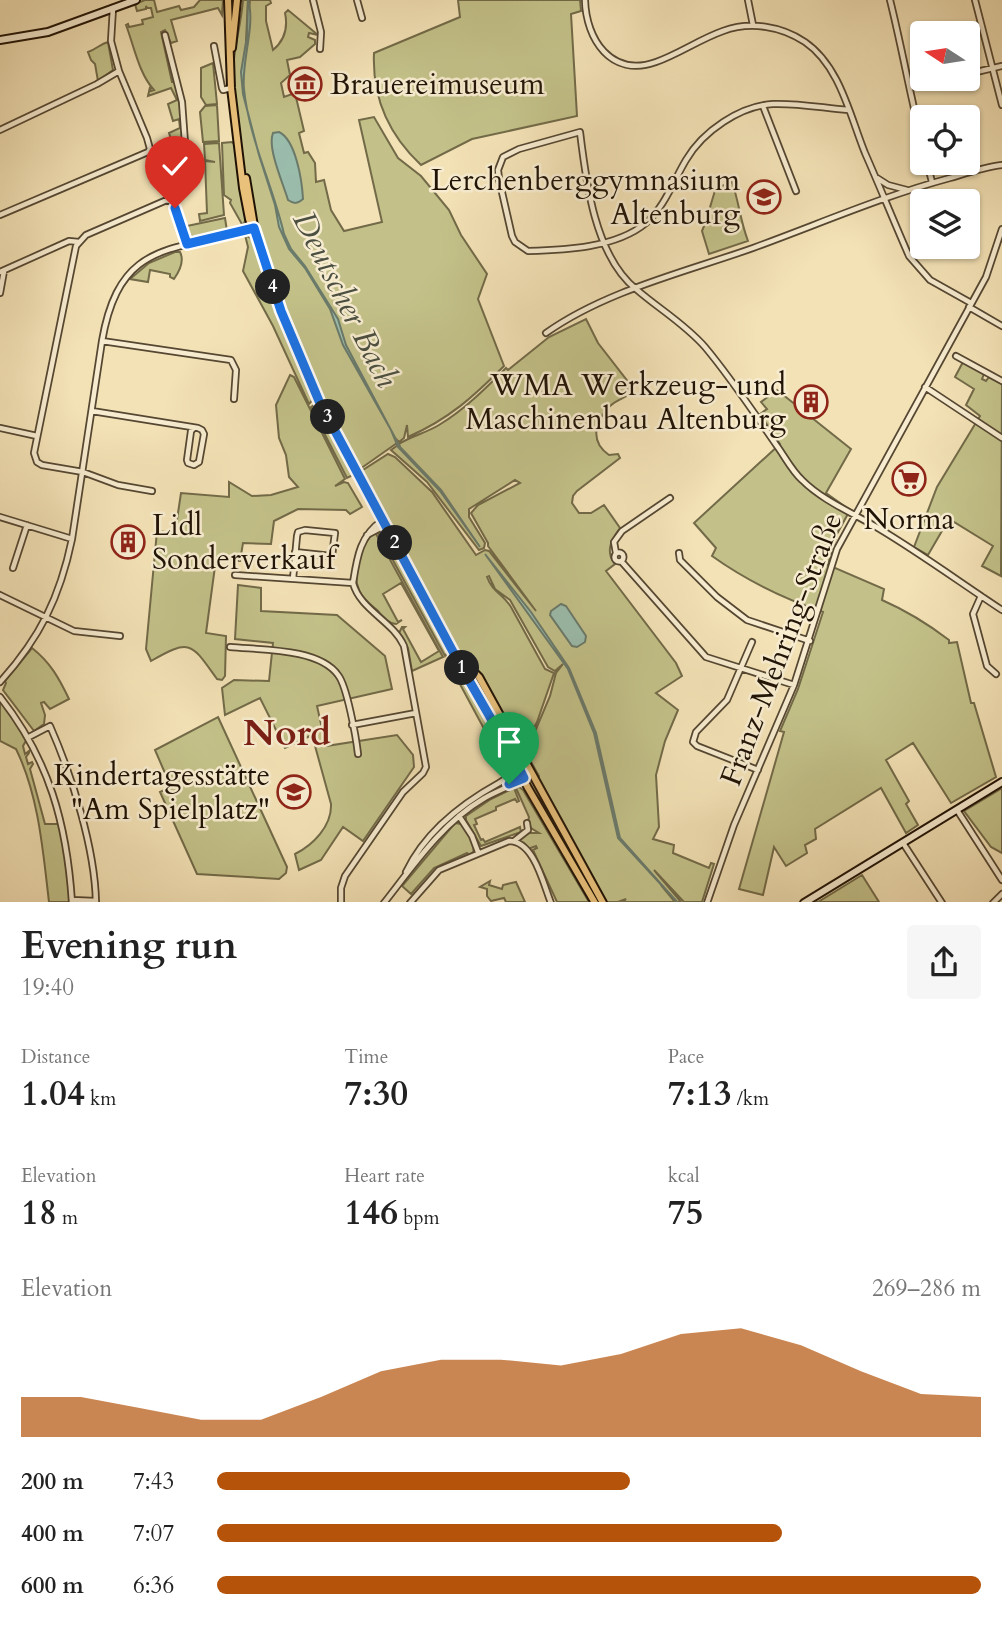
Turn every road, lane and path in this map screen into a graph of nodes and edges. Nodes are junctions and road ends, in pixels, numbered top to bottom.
1 (136, 0) edge
2 (228, 0) edge
3 (237, 0) edge
4 (313, 0) edge
5 (357, 0) edge
6 (585, 0) edge
7 (748, 0) edge
8 (890, 0) edge
9 (975, 0) edge
10 (116, 5) edge
11 (362, 18) dead end
12 (753, 25) junction
13 (165, 35) dead end
14 (0, 40) edge
15 (214, 46) dead end
16 (320, 49) dead end
17 (230, 64) junction
18 (1002, 66) edge
19 (993, 67) junction
20 (119, 71) junction
21 (980, 71) edge
22 (232, 88) junction
23 (913, 105) edge
24 (1002, 105) edge
25 (763, 106) junction
26 (848, 110) junction
27 (0, 130) edge
28 (149, 151) junction
29 (1002, 164) edge
30 (930, 175) edge
31 (876, 178) junction
32 (932, 182) junction
33 (909, 190) junction
34 (796, 191) dead end
35 (165, 192) dead end
36 (884, 198) junction
37 (167, 200) junction
38 (0, 215) edge
39 (254, 228) junction
40 (1002, 229) edge
41 (79, 242) junction
42 (604, 242) junction
43 (187, 244) junction
44 (2, 271) edge
45 (635, 289) junction
46 (0, 293) edge
47 (970, 305) junction
48 (1002, 326) edge
49 (546, 333) dead end
50 (102, 341) junction
51 (956, 356) dead end
52 (1002, 381) edge
53 (925, 387) junction
54 (234, 399) dead end
55 (92, 411) junction
56 (0, 428) edge
57 (194, 428) junction
58 (37, 436) junction
59 (1002, 438) edge
60 (83, 472) junction
61 (152, 491) dead end
62 (670, 498) dead end
63 (857, 515) junction
64 (0, 517) edge
65 (384, 523) junction
66 (27, 526) junction
67 (72, 539) junction
68 (295, 552) junction
69 (679, 554) dead end
70 (13, 568) dead end
71 (235, 575) dead end
72 (293, 579) junction
73 (354, 583) junction
74 (0, 596) edge
75 (981, 596) junction
76 (1002, 610) edge
77 (46, 618) junction
78 (120, 636) dead end
79 (752, 642) dead end
80 (810, 642) junction
81 (230, 647) dead end
82 (454, 653) junction
83 (741, 668) junction
84 (996, 674) dead end
85 (0, 682) edge
86 (794, 685) junction
87 (0, 697) edge
88 (416, 713) junction
89 (352, 725) junction
90 (29, 737) junction
91 (358, 754) dead end
92 (758, 770) junction
93 (529, 772) junction
94 (522, 775) junction
95 (1002, 782) edge
96 (957, 809) junction
97 (457, 813) junction
98 (527, 823) dead end
99 (514, 841) junction
100 (902, 842) junction
101 (478, 852) junction
102 (1002, 880) edge
103 (1002, 894) edge
104 (72, 901) edge
105 (96, 902) edge
106 (341, 902) edge
107 (384, 902) edge
108 (410, 902) edge
109 (551, 902) edge
110 (595, 902) edge
111 (603, 902) edge
112 (707, 902) edge
113 (804, 902) edge
114 (942, 902) edge
115 (993, 902) edge

1 - 10 main road
2 - 17 main road
3 - 17 main road
4 - 16 street
5 - 11 street
6 - 12 street
7 - 12 street
8 - 23 street
9 - 19 street
10 - 14 main road
10 - 20 street
12 - 26 street
13 - 37 street
15 - 22 street
17 - 22 main road
18 - 19 street
19 - 21 street
19 - 24 street
20 - 27 street
20 - 28 street
22 - 39 main road
25 - 26 street
25 - 34 street
25 - 42 street
26 - 31 street
28 - 35 street
28 - 38 street
29 - 32 street
30 - 32 street
31 - 33 street
31 - 36 street
32 - 33 street
33 - 36 street
36 - 45 street
36 - 47 street
37 - 41 street
37 - 43 street
39 - 43 street
39 - 65 main road
40 - 47 street, Franz-Mehring-Straße
41 - 44 street
41 - 58 street
42 - 42 street
42 - 45 street
43 - 50 street
44 - 46 street
45 - 49 street
45 - 63 street
47 - 48 street
47 - 53 street, Franz-Mehring-Straße
50 - 54 street
50 - 55 street
51 - 52 street
53 - 59 street
53 - 63 street, Franz-Mehring-Straße
55 - 57 street
55 - 60 street
56 - 58 street
57 - 57 street
58 - 60 street
60 - 61 street
60 - 67 street
62 - 83 street
63 - 75 street
63 - 80 street, Franz-Mehring-Straße
64 - 66 street
65 - 73 street
65 - 82 main road
66 - 67 street
66 - 70 street
67 - 77 street
68 - 68 street
68 - 72 street
69 - 80 street
71 - 72 street
72 - 73 street
73 - 88 street
74 - 77 street
75 - 76 street
75 - 84 street
77 - 78 street
77 - 85 street
79 - 83 street
80 - 86 street, Franz-Mehring-Straße
81 - 89 street
82 - 93 main road
82 - 94 main road
83 - 86 street
83 - 92 street
86 - 92 street, Franz-Mehring-Straße
87 - 90 street
88 - 89 street
88 - 106 street
89 - 91 street
90 - 104 street
90 - 105 street
92 - 112 street, Franz-Mehring-Straße
93 - 94 street
93 - 111 main road
94 - 97 street
94 - 110 main road
95 - 96 main road
96 - 100 main road
96 - 102 street
97 - 101 street
97 - 107 street
98 - 99 street
99 - 101 street
99 - 109 street
100 - 113 main road
100 - 114 street
101 - 108 street
103 - 115 street
104 - 105 street

